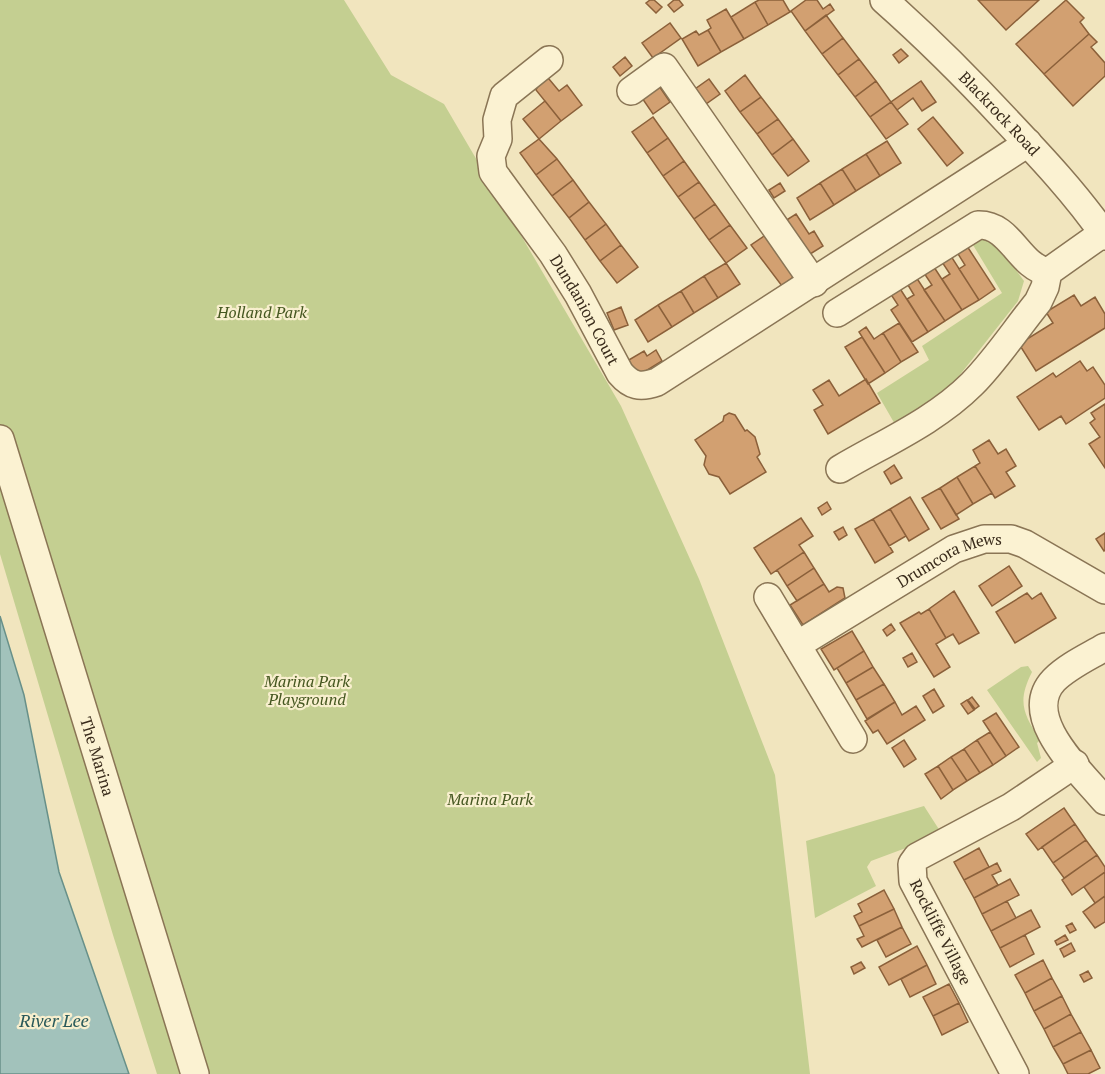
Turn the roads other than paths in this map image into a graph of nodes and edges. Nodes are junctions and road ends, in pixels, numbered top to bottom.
1 (884, 0) edge
2 (549, 60) dead end
3 (631, 92) dead end
4 (1028, 143) junction
5 (1104, 234) edge
6 (1048, 272) junction
7 (814, 283) junction
8 (837, 313) dead end
9 (0, 439) edge
10 (840, 469) dead end
11 (1105, 590) edge
12 (768, 597) dead end
13 (796, 645) junction
14 (1105, 647) edge
15 (853, 739) dead end
16 (1075, 764) junction
17 (1105, 801) edge
18 (195, 1074) edge
19 (1015, 1074) edge

1 - 4 street, Blackrock Road
2 - 7 street, Dundanion Court
3 - 7 street
4 - 5 street, Blackrock Road
4 - 7 street, Dundanion Court
5 - 6 street
6 - 8 street
6 - 10 street
9 - 18 street, The Marina
11 - 13 street, Drumcora Mews
12 - 13 street
13 - 15 street
14 - 16 street
16 - 17 street
16 - 19 street, Rockliffe Village

